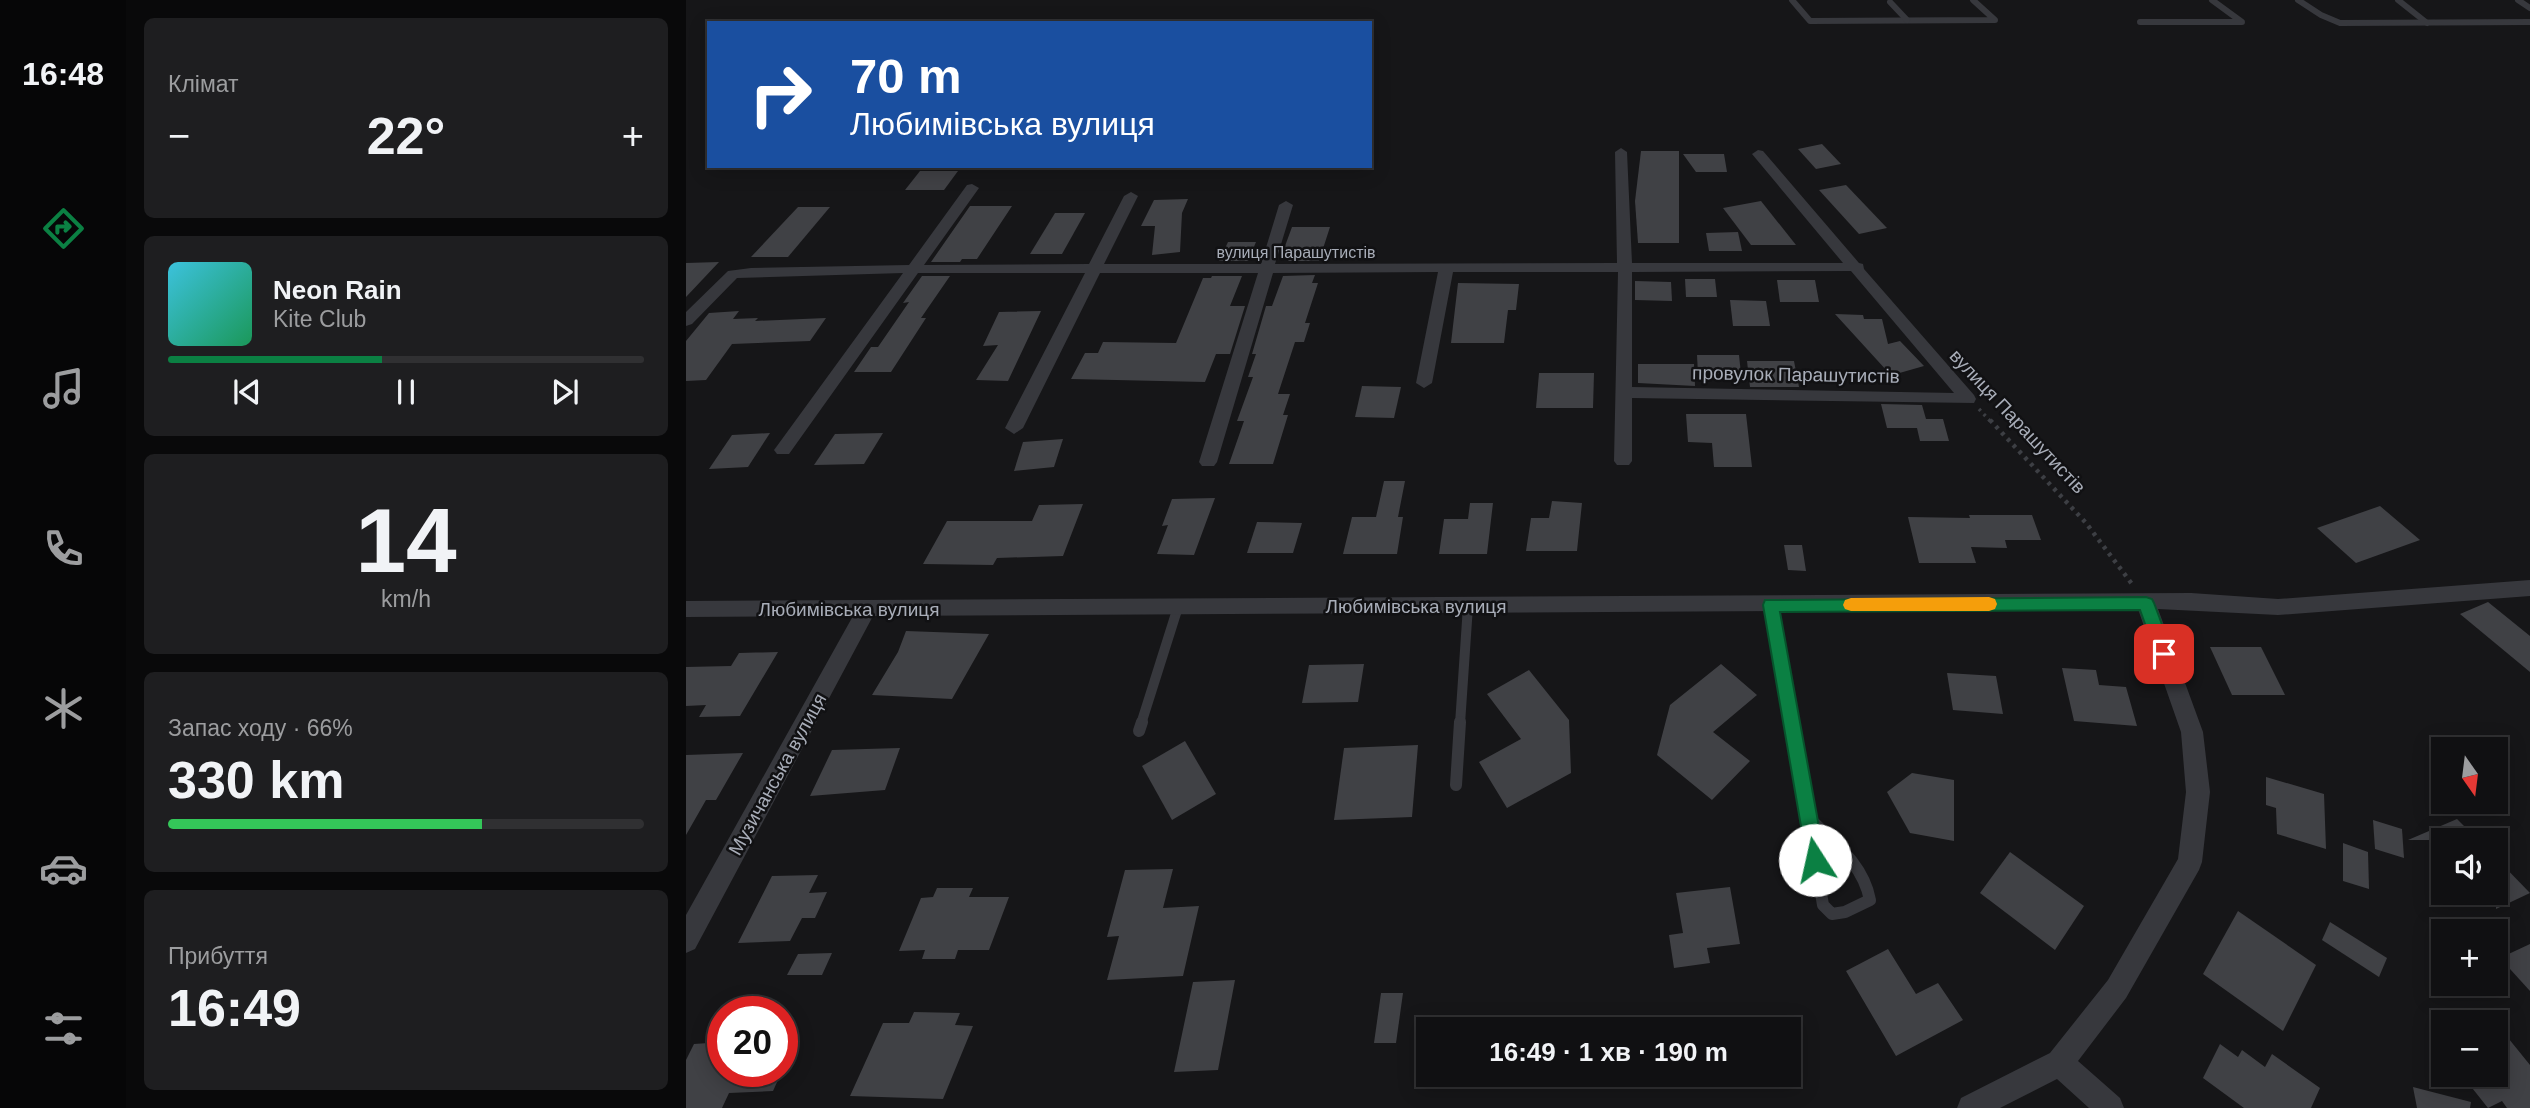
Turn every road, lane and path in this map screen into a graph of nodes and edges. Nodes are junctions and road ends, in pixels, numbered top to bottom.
1 (1792, 0) edge
2 (1973, 0) edge
3 (2212, 0) edge
4 (2298, 0) edge
5 (2398, 0) edge
6 (2518, 0) edge
7 (1890, 2) dead end
8 (2530, 8) edge
9 (1907, 20) junction
10 (2140, 22) dead end
11 (2530, 22) edge
12 (2427, 23) junction
13 (1621, 152) dead end
14 (1758, 154) dead end
15 (972, 188) dead end
16 (1131, 196) dead end
17 (1286, 205) dead end
18 (1858, 267) junction
19 (1625, 268) junction
20 (1446, 269) junction
21 (1092, 270) junction
22 (1267, 270) junction
23 (914, 271) junction
24 (686, 298) edge
25 (708, 298) junction
26 (686, 321) edge
27 (1424, 383) dead end
28 (1622, 391) junction
29 (1968, 398) junction
30 (1014, 428) dead end
31 (783, 450) dead end
32 (1623, 461) dead end
33 (1208, 462) dead end
34 (2530, 588) edge
35 (2146, 603) junction
36 (1771, 605) junction
37 (1468, 606) junction
38 (1178, 607) junction
39 (686, 609) edge
40 (867, 609) junction
41 (1139, 731) dead end
42 (1456, 785) dead end
43 (1807, 816) junction
44 (686, 940) edge
45 (2060, 1063) junction
46 (1971, 1108) edge
47 (2110, 1108) edge

1 - 9 lane
2 - 9 lane
3 - 10 lane
4 - 12 lane
5 - 12 lane
6 - 8 lane
7 - 9 lane
11 - 12 lane
13 - 19 street
14 - 18 street, вулиця Парашутистів
15 - 23 street
16 - 21 street
17 - 22 street
18 - 19 street, вулиця Парашутистів
18 - 29 street, вулиця Парашутистів
19 - 20 street, вулиця Парашутистів
19 - 28 street
20 - 22 street, вулиця Парашутистів
20 - 27 street
21 - 22 street, вулиця Парашутистів
21 - 23 street, вулиця Парашутистів
21 - 30 street
22 - 33 street
23 - 25 street, вулиця Парашутистів
23 - 31 street
24 - 25 street
25 - 26 street
28 - 29 street, провулок Парашутистів
28 - 32 street
29 - 35 path, вулиця Парашутистів
34 - 35 street, Любимівська вулиця
35 - 36 street, Любимівська вулиця
35 - 45 street
36 - 37 street, Любимівська вулиця
36 - 43 lane
37 - 38 street, Любимівська вулиця
37 - 42 lane
38 - 40 street, Любимівська вулиця
38 - 41 lane
39 - 40 street, Любимівська вулиця
40 - 44 street, Музичанська вулиця
43 - 43 lane
45 - 46 street
45 - 47 street

